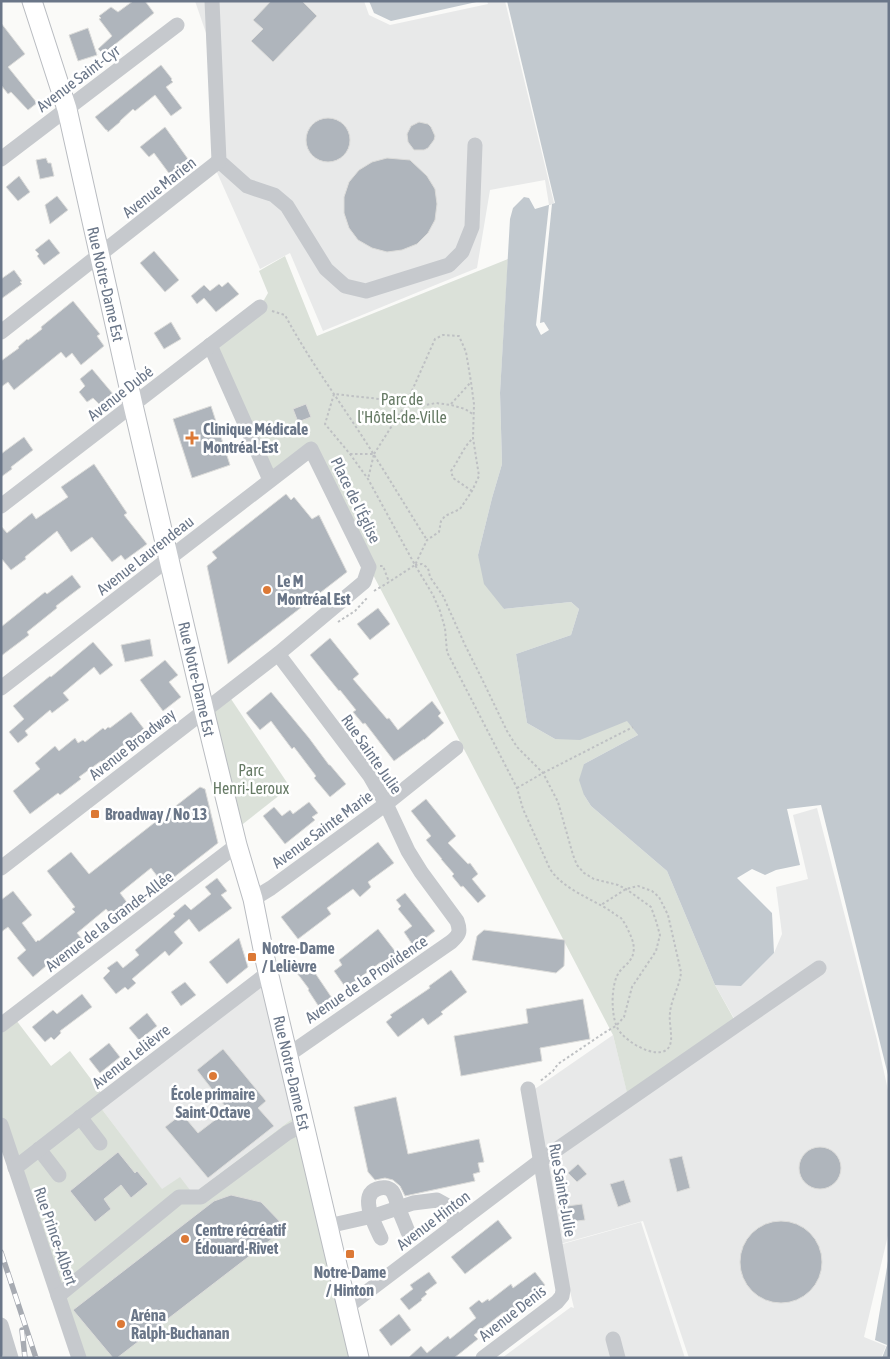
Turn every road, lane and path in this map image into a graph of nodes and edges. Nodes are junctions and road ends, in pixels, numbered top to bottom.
1 (32, 1) edge
2 (212, 1) edge
3 (177, 25) dead end
4 (67, 109) junction
5 (474, 145) dead end
6 (1, 159) edge
7 (220, 161) junction
8 (99, 255) junction
9 (260, 307) joint
10 (1, 332) edge
11 (210, 345) junction
12 (471, 382) junction
13 (334, 394) junction
14 (407, 402) junction
15 (451, 404) junction
16 (133, 405) junction
17 (474, 415) junction
18 (473, 438) junction
19 (311, 449) joint
20 (350, 454) junction
21 (374, 454) junction
22 (368, 479) junction
23 (270, 480) junction
24 (472, 491) junction
25 (1, 506) edge
26 (426, 540) junction
27 (170, 558) junction
28 (415, 565) junction
29 (368, 566) joint
30 (389, 582) dead end
31 (278, 654) junction
32 (1, 688) edge
33 (204, 710) junction
34 (633, 727) dead end
35 (456, 748) dead end
36 (543, 773) junction
37 (517, 788) junction
38 (386, 804) junction
39 (237, 845) junction
40 (1, 868) edge
41 (626, 889) junction
42 (253, 899) junction
43 (601, 905) junction
44 (460, 929) joint
45 (819, 968) dead end
46 (268, 973) junction
47 (1, 1024) edge
48 (616, 1026) junction
49 (288, 1055) junction
50 (528, 1090) joint
51 (80, 1118) junction
52 (304, 1124) junction
53 (1, 1125) edge
54 (100, 1143) dead end
55 (39, 1150) junction
56 (540, 1161) junction
57 (15, 1168) junction
58 (59, 1175) dead end
59 (398, 1208) junction
60 (372, 1216) junction
61 (457, 1224) junction
62 (328, 1226) junction
63 (408, 1232) dead end
64 (381, 1238) dead end
65 (58, 1296) junction
66 (562, 1296) joint
67 (347, 1307) junction
68 (2, 1332) edge
69 (613, 1339) dead end
70 (11, 1358) edge
71 (79, 1358) edge
72 (359, 1358) edge
73 (483, 1358) edge
74 (618, 1358) edge

1 - 4 main road, Rue Notre-Dame Est
2 - 7 street
3 - 4 street, Avenue Saint-Cyr
4 - 6 street, Avenue Saint-Cyr
4 - 8 main road, Rue Notre-Dame Est
5 - 7 street
7 - 8 street, Avenue Marien
8 - 10 street, Avenue Marien
8 - 16 main road, Rue Notre-Dame Est
9 - 11 street, Avenue Dubé
9 - 13 path
11 - 16 street, Avenue Dubé
11 - 23 street
12 - 14 path
12 - 15 path
12 - 17 path
13 - 14 path
13 - 20 path
13 - 21 path
14 - 15 path
14 - 21 path
15 - 17 path
16 - 25 street, Avenue Dubé
16 - 27 main road, Rue Notre-Dame Est
17 - 18 path
18 - 24 path
18 - 24 path
19 - 23 street, Avenue Laurendeau
19 - 29 street, Place de l'Église
20 - 21 path
20 - 22 path
21 - 22 path
21 - 26 path
22 - 28 path
23 - 27 street, Avenue Laurendeau
24 - 26 path
26 - 28 path
27 - 32 street, Avenue Laurendeau
27 - 33 main road, Rue Notre-Dame Est
28 - 30 path
28 - 36 path
28 - 37 path
29 - 31 street, Avenue Broadway
31 - 33 street, Avenue Broadway
31 - 38 street, Rue Sainte Julie
33 - 39 main road, Rue Notre-Dame Est
33 - 40 street, Avenue Broadway
34 - 36 path
35 - 38 street, Avenue Sainte Marie
36 - 37 path
36 - 41 path
37 - 43 path
38 - 42 street, Avenue Sainte Marie
38 - 44 street, Rue Sainte Julie
39 - 42 main road, Rue Notre-Dame Est
39 - 47 street, Avenue de la Grande-Allée
41 - 43 path
41 - 48 path
41 - 48 path
42 - 46 main road, Rue Notre-Dame Est
43 - 48 path
44 - 49 street, Avenue de la Providence
45 - 56 street, Avenue Hinton
46 - 49 main road, Rue Notre-Dame Est
46 - 51 street, Avenue Lelièvre
48 - 50 path
49 - 52 main road, Rue Notre-Dame Est
50 - 56 street, Rue Sainte-Julie
51 - 54 street
51 - 55 street, Avenue Lelièvre
52 - 62 main road, Rue Notre-Dame Est
52 - 65 street
53 - 57 street, Rue Prince-Albert
55 - 57 street, Avenue Lelièvre
55 - 58 street
56 - 61 street, Avenue Hinton
56 - 66 street, Rue Sainte-Julie
57 - 65 street, Rue Prince-Albert
59 - 60 street
59 - 60 street
59 - 61 street
59 - 63 street
60 - 62 street
60 - 64 street
61 - 67 street, Avenue Hinton
62 - 67 main road, Rue Notre-Dame Est
65 - 71 street, Rue Prince-Albert
66 - 73 street, Avenue Denis
67 - 72 main road, Rue Notre-Dame Est
68 - 70 street
69 - 74 street

